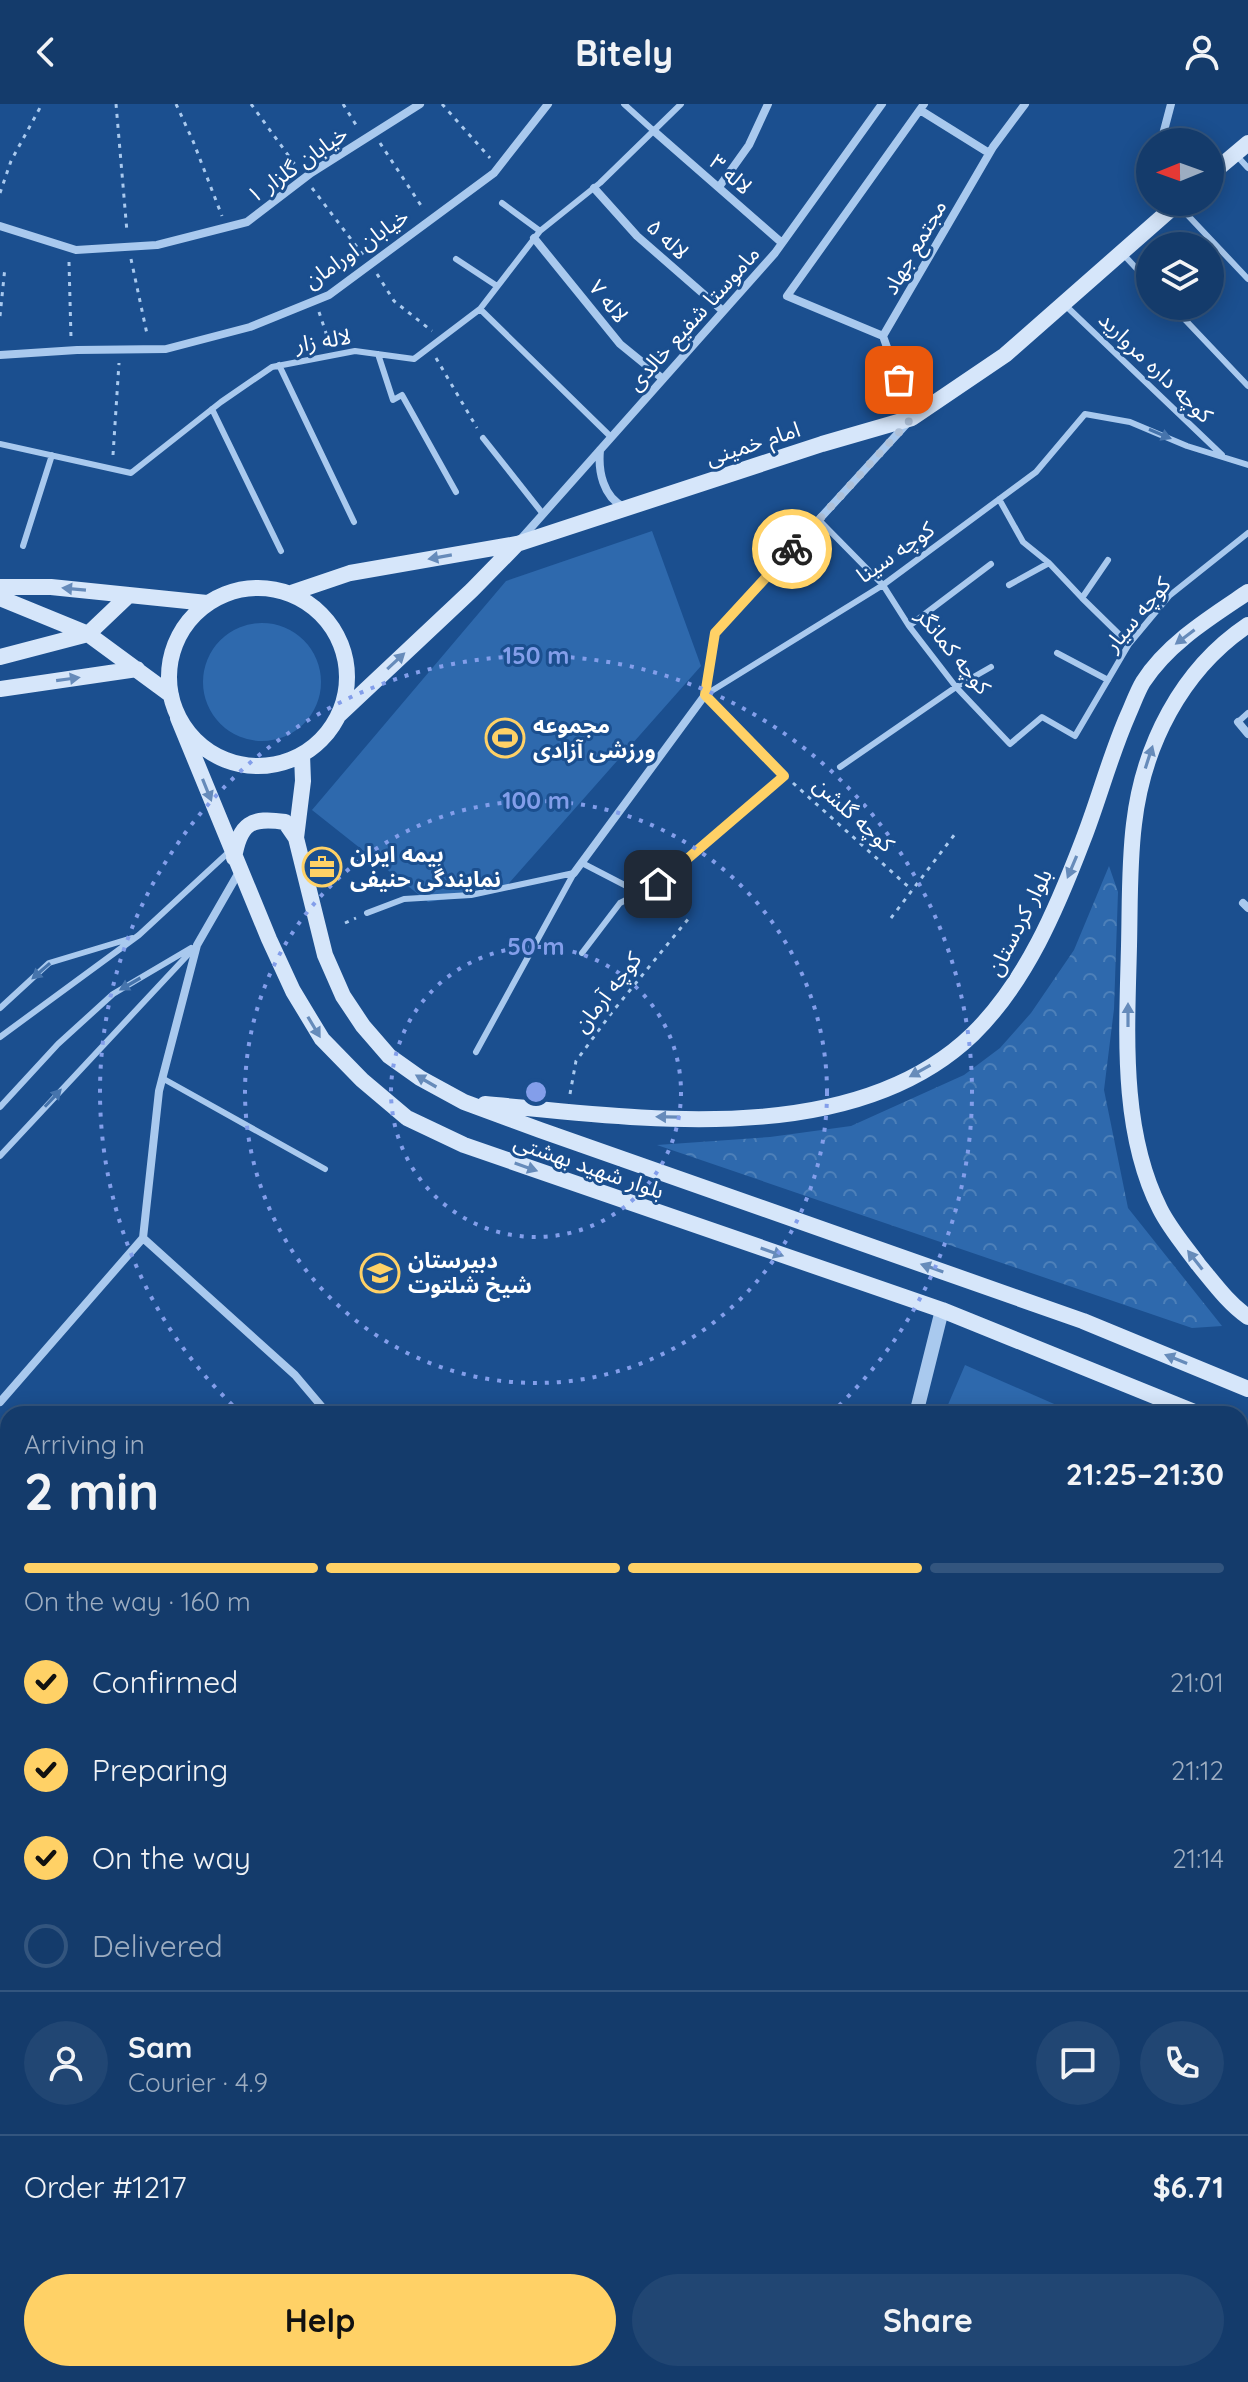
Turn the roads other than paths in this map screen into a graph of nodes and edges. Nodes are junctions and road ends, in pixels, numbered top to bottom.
1 (420, 104) edge
2 (548, 104) edge
3 (624, 104) edge
4 (681, 104) edge
5 (768, 104) edge
6 (882, 104) edge
7 (1025, 104) edge
8 (1171, 104) edge
9 (922, 107) edge
10 (1165, 128) edge
11 (655, 132) junction
12 (1248, 143) edge
13 (989, 153) junction
14 (1234, 154) junction
15 (1224, 163) edge
16 (1248, 168) edge
17 (719, 187) junction
18 (594, 188) junction
19 (502, 203) dead end
20 (1162, 216) edge
21 (1190, 216) edge
22 (0, 226) edge
23 (537, 235) junction
24 (782, 243) junction
25 (1122, 253) junction
26 (456, 259) dead end
27 (1136, 268) edge
28 (1248, 279) edge
29 (497, 286) junction
30 (1063, 303) junction
31 (480, 309) junction
32 (723, 311) junction
33 (1185, 320) edge
34 (883, 336) junction
35 (378, 354) junction
36 (0, 355) edge
37 (279, 365) junction
38 (663, 379) junction
39 (1248, 386) edge
40 (212, 409) junction
41 (912, 418) junction
42 (611, 437) junction
43 (483, 438) road end
44 (0, 444) edge
45 (601, 449) junction
46 (52, 455) junction
47 (1225, 457) junction
48 (1248, 465) edge
49 (456, 492) dead end
50 (999, 499) junction
51 (624, 507) junction
52 (543, 514) junction
53 (819, 520) junction
54 (354, 522) dead end
55 (1248, 533) edge
56 (517, 544) junction
57 (23, 546) dead end
58 (281, 551) dead end
59 (1108, 560) dead end
60 (1049, 563) junction
61 (991, 564) dead end
62 (883, 585) junction
63 (1009, 585) dead end
64 (0, 587) edge
65 (1248, 592) edge
66 (291, 593) junction
67 (129, 595) junction
68 (0, 598) edge
69 (1082, 598) junction
70 (207, 603) junction
71 (1248, 625) edge
72 (909, 626) junction
73 (88, 634) junction
74 (1129, 644) junction
75 (1057, 653) dead end
76 (0, 657) edge
77 (991, 667) dead end
78 (137, 669) junction
79 (1108, 680) junction
80 (956, 687) junction
81 (0, 689) edge
82 (705, 695) junction
83 (176, 712) junction
84 (1248, 713) edge
85 (339, 715) junction
86 (1238, 722) joint
87 (1248, 734) edge
88 (1075, 736) joint
89 (302, 755) junction
90 (840, 767) dead end
91 (296, 838) junction
92 (235, 860) junction
93 (582, 863) junction
94 (574, 873) junction
95 (640, 893) junction
96 (367, 913) dead end
97 (139, 935) junction
98 (197, 945) junction
99 (582, 953) dead end
100 (0, 1008) edge
101 (0, 1037) edge
102 (476, 1052) dead end
103 (162, 1078) junction
104 (464, 1102) junction
105 (0, 1107) edge
106 (0, 1156) edge
107 (325, 1169) dead end
108 (143, 1238) junction
109 (942, 1310) junction
110 (1248, 1317) edge
111 (1248, 1389) edge
112 (0, 1402) edge
113 (321, 1406) edge
114 (918, 1406) edge
115 (1174, 1406) edge

1 - 22 street, خیابان گلزار ۱
2 - 36 street, خیابان اورامان
3 - 11 lane
4 - 11 lane, لاله زار
5 - 17 street
6 - 24 street, ماموستا شفیع خالدی
7 - 13 street, مجتمع جهاد
8 - 10 street
9 - 13 street
9 - 34 street
11 - 17 street, لاله ۳
11 - 18 lane, لاله زار
12 - 14 main road
13 - 34 street, مجتمع جهاد
14 - 15 main road
14 - 16 lane
17 - 24 street, لاله ۳
18 - 23 lane, لاله زار
18 - 32 street, لاله ۵
19 - 23 lane
20 - 25 main road, امام خمینی
21 - 28 lane
23 - 29 lane, لاله زار
23 - 38 street, لاله ۷
24 - 32 street, ماموستا شفیع خالدی
25 - 27 lane
25 - 30 main road, امام خمینی
26 - 29 lane
29 - 31 lane, لاله زار
30 - 41 main road, امام خمینی
30 - 47 lane, کوچه داره مروارید
31 - 35 lane, لاله زار
31 - 42 lane
32 - 38 street, ماموستا شفیع خالدی
33 - 39 lane
34 - 41 street
35 - 37 lane, لاله زار
35 - 49 lane
37 - 40 lane, لاله زار
37 - 54 lane
38 - 42 street, ماموستا شفیع خالدی
40 - 46 lane, لاله زار
40 - 58 lane
41 - 51 main road, امام خمینی
41 - 53 street
42 - 45 street, ماموستا شفیع خالدی
43 - 52 lane
44 - 46 lane, لاله زار
45 - 51 street
45 - 52 street, ماموستا شفیع خالدی
46 - 57 lane
47 - 48 lane
50 -> 47 lane, کوچه سینا
50 - 60 lane
50 - 62 lane, کوچه سینا
51 - 56 main road, امام خمینی
52 - 56 street, ماموستا شفیع خالدی
53 - 62 lane, کوچه کمانگر
53 - 82 street
55 - 74 lane, کوچه سیار
56 -> 66 main road
85 -> 56 main road, امام خمینی
59 - 69 lane
60 - 63 lane
60 - 69 lane
61 - 72 lane
62 - 72 lane, کوچه کمانگر
62 - 82 lane, کوچه سینا
67 -> 64 main road
65 -> 104 main road, بلوار کردستان
66 - 70 main road
66 - 85 main road
67 - 70 main road
67 - 73 main road
68 - 73 main road
69 - 74 lane
70 - 83 main road
110 -> 71 main road
72 - 80 lane, کوچه کمانگر
73 - 76 main road
73 - 78 main road
74 - 79 lane, کوچه سیار
75 - 79 lane
77 - 80 lane
81 -> 78 main road
78 - 83 main road
79 - 88 lane, کوچه سیار
80 - 88 lane, کوچه کمانگر
80 - 90 lane
82 - 93 street
82 - 95 lane, کوچه گلشن
83 - 89 main road
83 -> 92 main road, بلوار شهید بهشتی
84 - 86 lane
85 - 89 main road
86 - 87 street
89 - 91 main road, بلوار شهید بهشتی
91 - 92 main road
104 -> 91 main road, بلوار شهید بهشتی
92 - 97 lane
92 - 98 street
92 -> 109 main road, بلوار شهید بهشتی
93 - 94 street
93 - 95 lane
94 - 96 lane
94 - 102 lane
95 - 99 lane
97 -> 100 lane
97 - 101 lane
98 - 103 street
98 -> 105 lane
106 -> 98 lane
103 - 107 lane
103 - 108 street
111 -> 104 main road, بلوار شهید بهشتی
108 - 112 street
108 - 113 street
109 - 114 street
109 - 115 main road, بلوار شهید بهشتی

